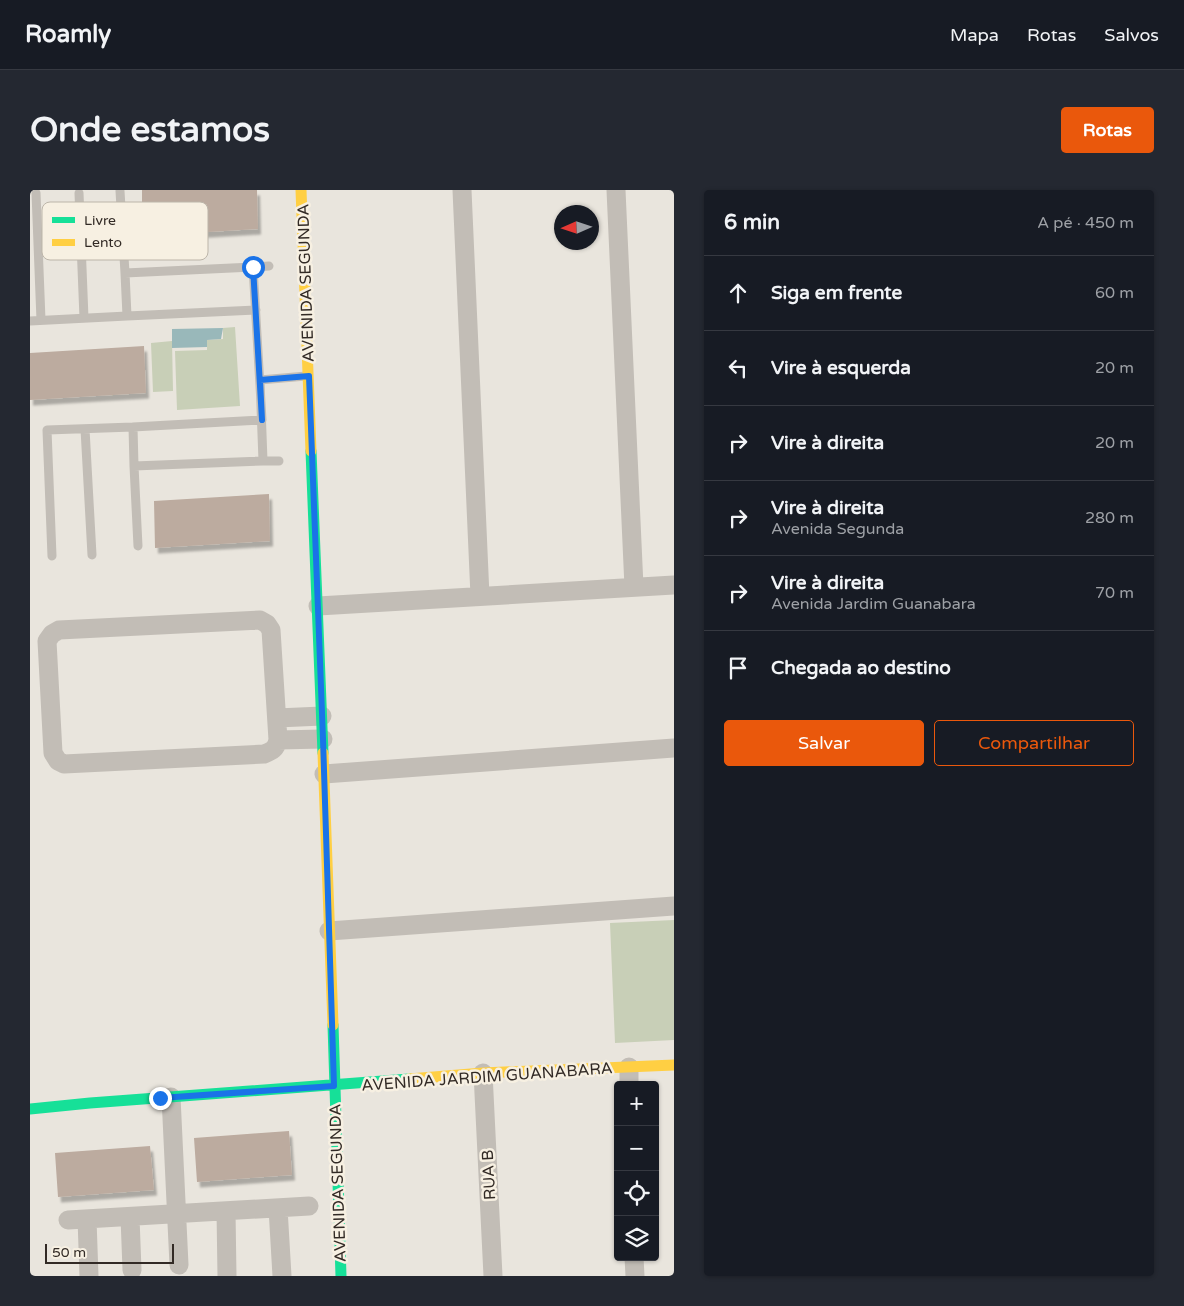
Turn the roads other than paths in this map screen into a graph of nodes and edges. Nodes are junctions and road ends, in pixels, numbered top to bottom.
1 (301, 190) edge
2 (462, 190) edge
3 (616, 190) edge
4 (36, 193) dead end
5 (78, 193) dead end
6 (78, 202) edge
7 (81, 260) edge
8 (124, 260) edge
9 (269, 266) dead end
10 (253, 267) junction
11 (125, 273) junction
12 (256, 310) junction
13 (127, 316) junction
14 (84, 318) junction
15 (41, 320) junction
16 (30, 321) edge
17 (309, 376) junction
18 (262, 420) junction
19 (133, 427) junction
20 (85, 429) junction
21 (263, 461) junction
22 (279, 461) dead end
23 (134, 466) junction
24 (138, 546) dead end
25 (92, 555) dead end
26 (52, 556) dead end
27 (674, 584) edge
28 (634, 586) junction
29 (480, 596) junction
30 (318, 606) junction
31 (322, 716) junction
32 (277, 718) junction
33 (323, 739) junction
34 (278, 740) junction
35 (674, 748) edge
36 (324, 774) junction
37 (674, 906) edge
38 (329, 931) junction
39 (674, 1065) edge
40 (483, 1073) junction
41 (629, 1076) edge
42 (334, 1086) junction
43 (166, 1098) junction
44 (30, 1109) edge
45 (309, 1206) dead end
46 (278, 1208) junction
47 (226, 1211) junction
48 (172, 1214) junction
49 (130, 1217) junction
50 (87, 1219) junction
51 (68, 1220) dead end
52 (634, 1261) edge
53 (179, 1265) dead end
54 (132, 1270) dead end
55 (89, 1276) edge
56 (228, 1276) edge
57 (282, 1276) edge
58 (341, 1276) edge
59 (493, 1276) edge
60 (635, 1276) edge

1 - 17 street, AVENIDA SEGUNDA
2 - 29 street
3 - 28 street
4 - 15 lane
5 - 6 lane
7 - 14 lane
8 - 11 lane
9 - 10 lane
10 - 11 lane
10 - 12 lane
11 - 13 lane
12 - 13 lane
12 - 18 lane
13 - 14 lane
14 - 15 lane
15 - 16 lane
17 - 18 lane
17 - 30 street, AVENIDA SEGUNDA
18 - 19 lane
18 - 21 lane
19 - 20 lane
19 - 23 lane
20 - 25 lane
20 - 26 lane
21 - 22 lane
21 - 23 lane
23 - 24 lane
27 - 28 street
28 - 29 street
29 - 30 street
30 - 31 street, AVENIDA SEGUNDA
31 - 32 street
31 - 33 street, AVENIDA SEGUNDA
32 - 34 street
32 - 34 street
33 - 34 street
33 - 36 street, AVENIDA SEGUNDA
35 - 36 street
36 - 38 street, AVENIDA SEGUNDA
37 - 38 street
38 - 42 street, AVENIDA SEGUNDA
39 - 41 street, AVENIDA JARDIM GUANABARA
40 - 41 street, AVENIDA JARDIM GUANABARA
40 - 42 street, AVENIDA JARDIM GUANABARA
40 - 59 street, RUA B
42 - 43 street, AVENIDA JARDIM GUANABARA
42 - 58 street, AVENIDA SEGUNDA
43 - 44 street, AVENIDA JARDIM GUANABARA
43 - 48 street
45 - 46 street
46 - 47 street
46 - 57 street
47 - 48 street
47 - 56 street
48 - 49 street
48 - 53 street
49 - 50 street
49 - 54 street
50 - 51 street
50 - 55 street
52 - 60 street

